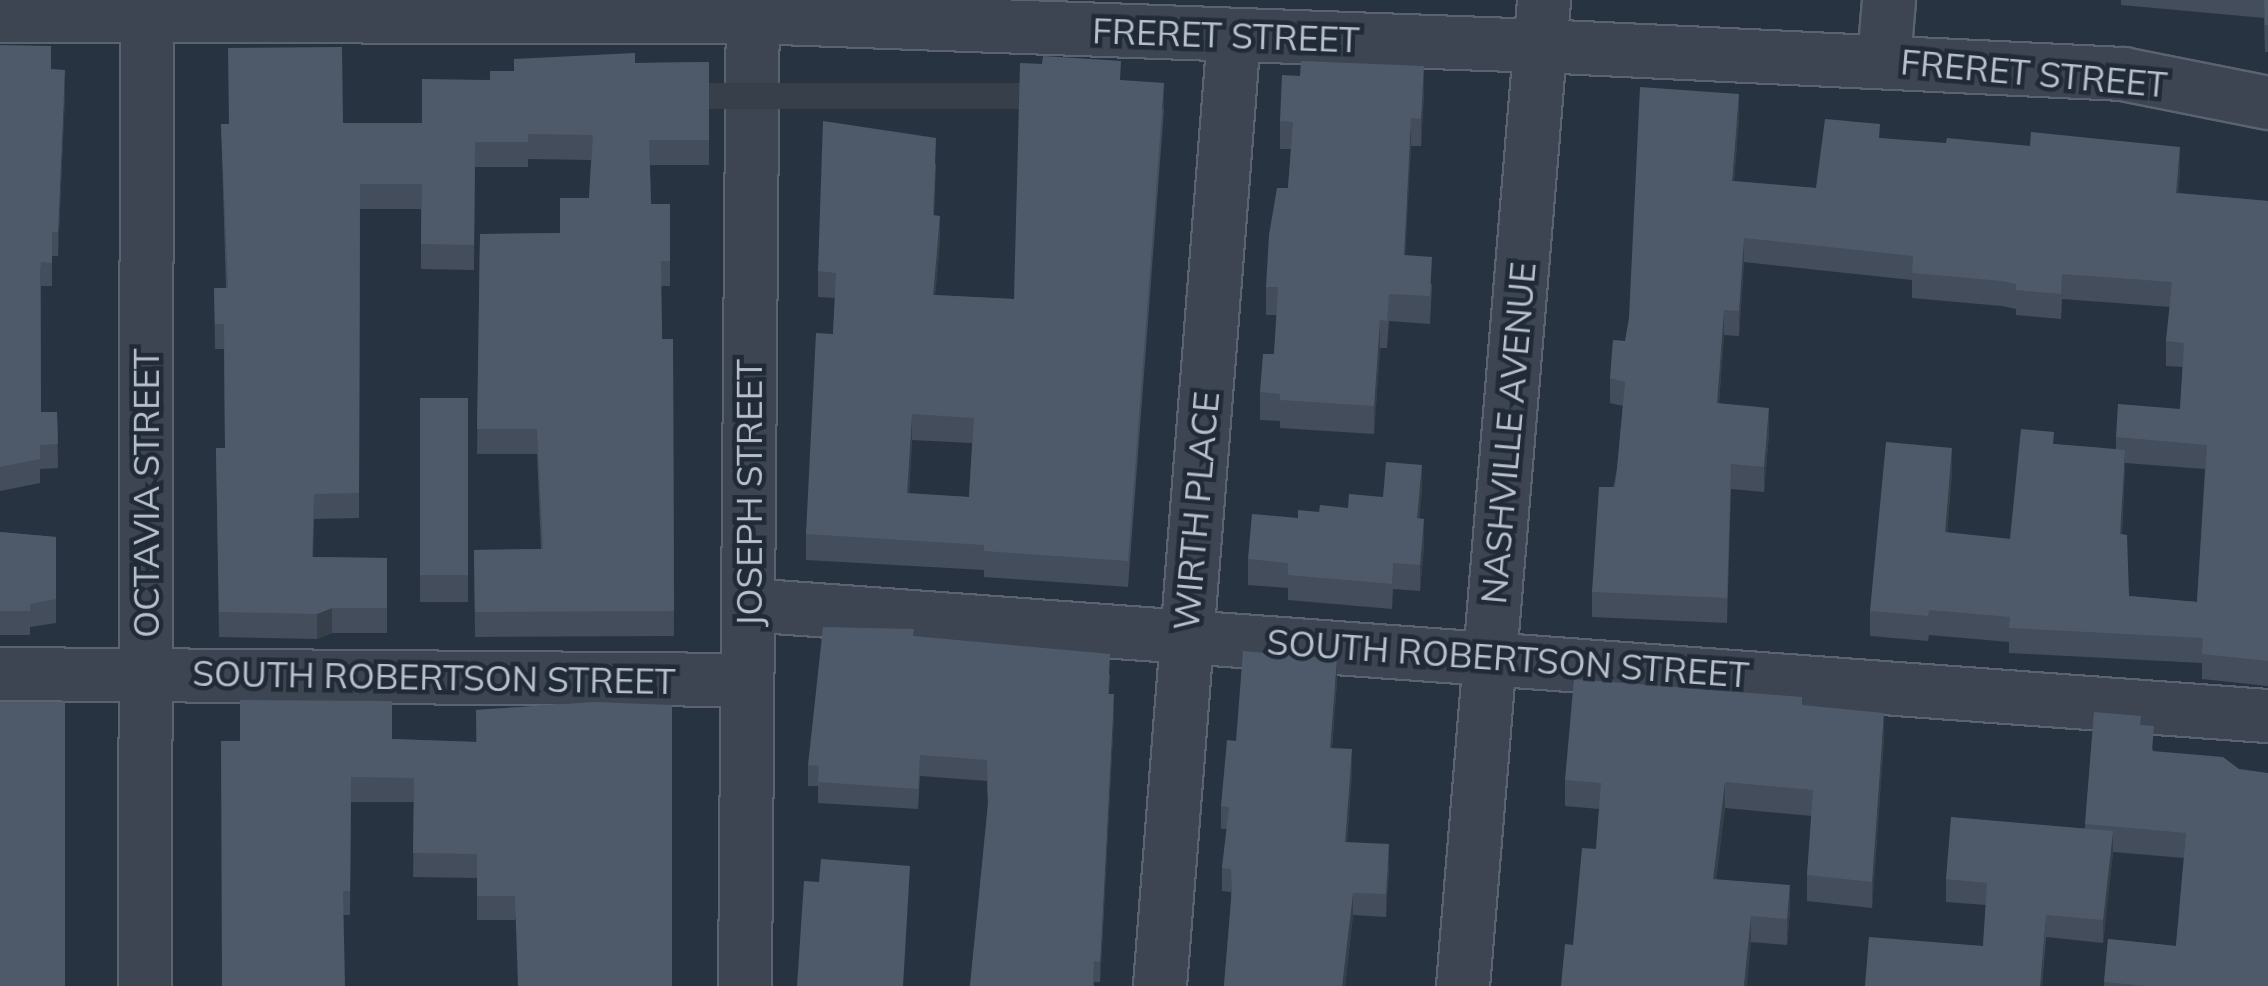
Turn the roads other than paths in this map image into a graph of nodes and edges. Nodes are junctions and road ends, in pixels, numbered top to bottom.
1 (1889, 0) edge
2 (147, 8) edge
3 (752, 9) edge
4 (0, 16) edge
5 (1542, 23) edge
6 (1234, 36) junction
7 (1884, 60) junction
8 (2268, 103) edge
9 (748, 605) junction
10 (1186, 632) junction
11 (1490, 657) junction
12 (0, 674) edge
13 (145, 674) junction
14 (748, 680) junction
15 (2268, 716) edge
16 (145, 986) edge
17 (745, 986) edge
18 (1160, 986) edge
19 (1463, 986) edge

1 - 7 street
2 - 3 street, FRERET STREET
2 - 4 street, FRERET STREET
2 - 13 street, OCTAVIA STREET
3 - 6 street, FRERET STREET
3 - 9 street, JOSEPH STREET
5 - 6 street, FRERET STREET
5 - 7 street, FRERET STREET
5 - 11 street, NASHVILLE AVENUE
6 - 10 street, WIRTH PLACE
7 - 8 street, FRERET STREET
9 - 10 street, SOUTH ROBERTSON STREET
9 - 14 street, JOSEPH STREET
10 - 11 street, SOUTH ROBERTSON STREET
10 - 18 street, WIRTH PLACE
11 - 15 street, SOUTH ROBERTSON STREET
11 - 19 street, NASHVILLE AVENUE
12 - 13 street, SOUTH ROBERTSON STREET
13 - 14 street, SOUTH ROBERTSON STREET
13 - 16 street, OCTAVIA STREET
14 - 17 street, JOSEPH STREET

